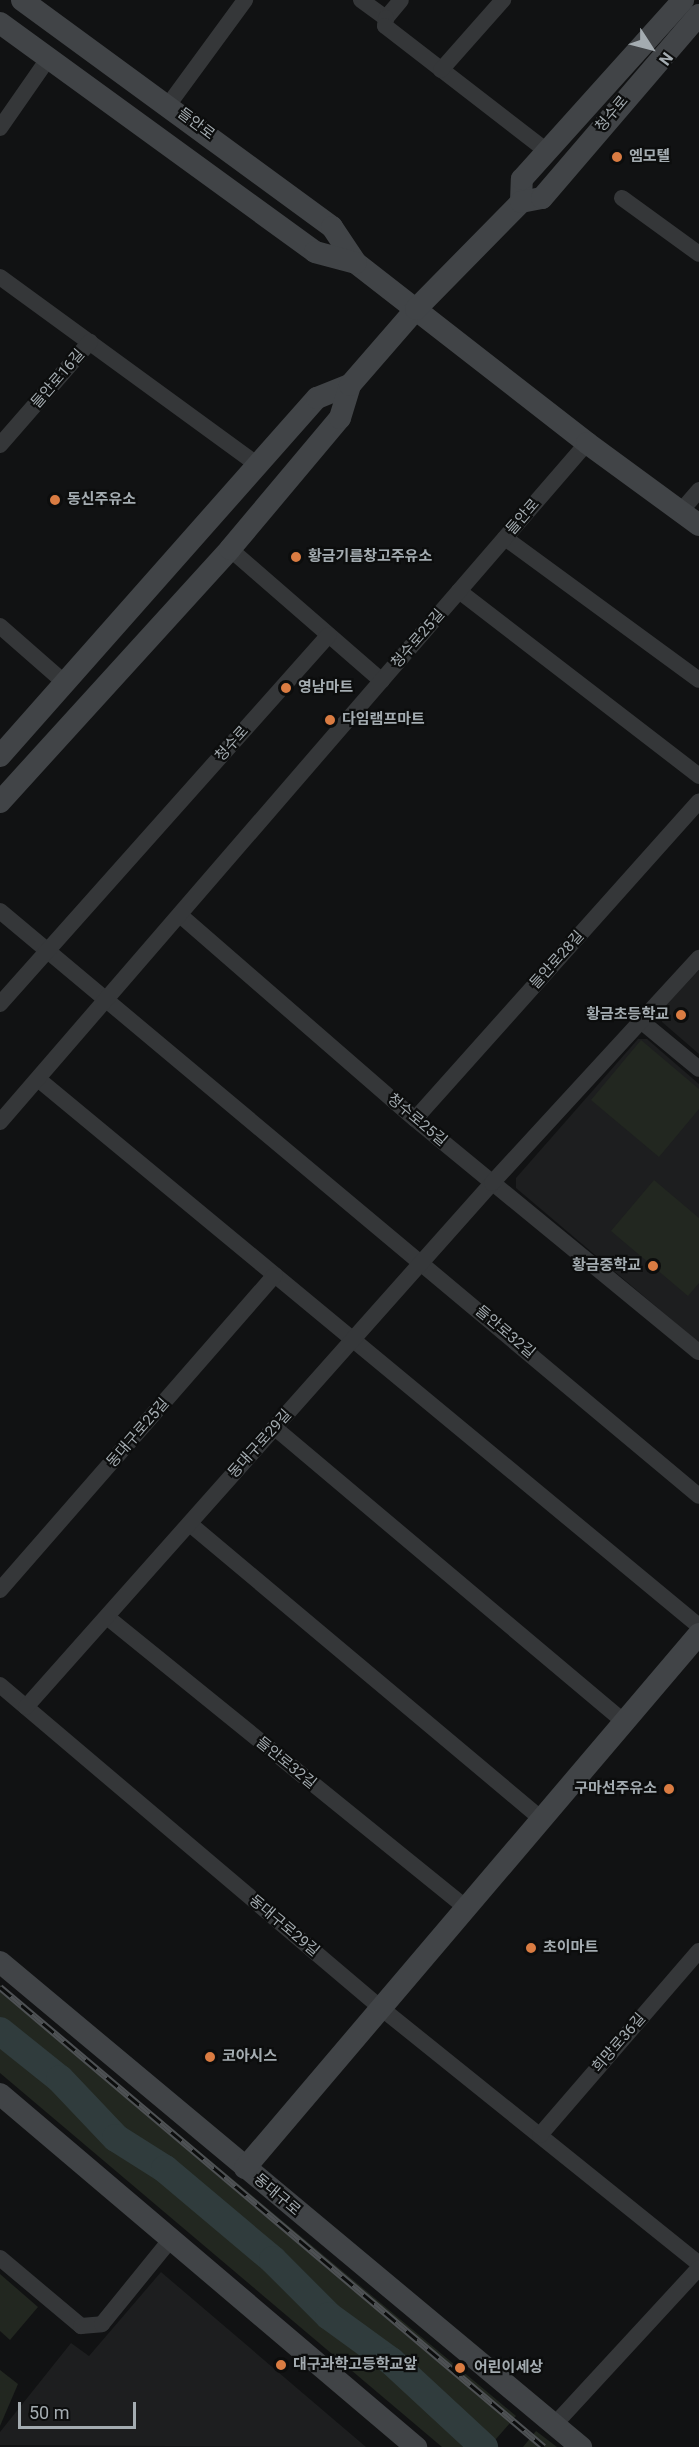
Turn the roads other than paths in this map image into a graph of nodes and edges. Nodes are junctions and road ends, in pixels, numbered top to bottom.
1 (22, 0) edge
2 (361, 0) edge
3 (401, 0) edge
4 (503, 0) edge
5 (683, 0) edge
6 (237, 3) edge
7 (699, 15) edge
8 (386, 18) junction
9 (0, 23) edge
10 (48, 59) junction
11 (441, 70) junction
12 (169, 104) junction
13 (0, 128) edge
14 (547, 151) junction
15 (622, 198) dead end
16 (521, 202) junction
17 (697, 248) edge
18 (356, 263) junction
19 (0, 277) edge
20 (416, 309) junction
21 (90, 342) junction
22 (350, 385) junction
23 (586, 444) junction
24 (0, 445) edge
25 (258, 465) junction
26 (699, 490) edge
27 (681, 511) junction
28 (699, 525) edge
29 (505, 538) junction
30 (230, 549) junction
31 (459, 591) junction
32 (0, 626) edge
33 (329, 635) junction
34 (699, 680) edge
35 (382, 681) junction
36 (66, 684) junction
37 (0, 756) edge
38 (699, 776) edge
39 (699, 801) edge
40 (0, 802) edge
41 (0, 911) edge
42 (180, 915) junction
43 (48, 950) junction
44 (699, 958) edge
45 (107, 1000) junction
46 (0, 1004) edge
47 (641, 1021) junction
48 (699, 1069) edge
49 (38, 1079) junction
50 (415, 1119) junction
51 (0, 1122) edge
52 (492, 1183) junction
53 (422, 1261) junction
54 (275, 1275) junction
55 (353, 1340) junction
56 (699, 1352) edge
57 (275, 1428) junction
58 (699, 1496) edge
59 (190, 1524) junction
60 (0, 1590) edge
61 (107, 1617) junction
62 (699, 1626) edge
63 (699, 1634) edge
64 (0, 1685) edge
65 (26, 1707) junction
66 (624, 1722) junction
67 (542, 1819) junction
68 (466, 1908) junction
69 (699, 1951) edge
70 (0, 1962) edge
71 (381, 2008) junction
72 (0, 2094) edge
73 (540, 2135) junction
74 (245, 2168) junction
75 (171, 2239) junction
76 (0, 2258) edge
77 (699, 2266) edge
78 (555, 2424) junction
79 (416, 2447) edge
80 (582, 2447) edge

1 - 12 main road, 들안로
2 - 8 street
3 - 8 street
4 - 11 street
5 - 14 main road, 청수로
6 - 12 street
7 - 16 main road, 청수로
8 - 11 street
9 - 10 main road, 들안로
10 - 13 street
10 - 18 main road, 들안로
11 - 14 street
12 - 18 main road, 들안로
14 - 16 main road, 청수로
15 - 17 street
16 - 20 main road, 청수로
18 - 20 main road, 들안로
19 - 21 street, 들안로16길
20 - 22 main road, 청수로
20 - 23 main road, 들안로
21 - 24 street, 들안로16길
21 - 25 street
22 - 25 main road, 청수로
22 - 30 main road, 청수로
23 - 27 main road, 들안로
23 - 29 street, 들안로
25 - 36 main road, 청수로
26 - 27 street
27 - 28 main road, 들안로
29 - 31 street, 들안로
29 - 34 street
30 - 33 street
30 - 40 main road, 청수로
31 - 35 street, 청수로25길
31 - 38 street
32 - 36 street
33 - 35 street
33 - 43 street, 청수로
35 - 42 street, 청수로25길
36 - 37 main road, 청수로
39 - 50 street, 들안로28길
41 - 43 street
42 - 45 street, 청수로25길
42 - 50 street, 청수로25길
43 - 45 street
43 - 46 street, 청수로
44 - 47 street
45 - 49 street, 청수로25길
45 - 53 street
47 - 48 street
47 - 52 street
49 - 51 street, 청수로25길
49 - 54 street
50 - 52 street, 청수로25길
52 - 53 street
52 - 56 street
53 - 55 street, 동대구로29길
53 - 58 street, 들안로32길
54 - 55 street
54 - 60 street, 동대구로25길
55 - 57 street, 동대구로29길
55 - 62 street
57 - 59 street, 동대구로29길
57 - 66 street
59 - 61 street, 동대구로29길
59 - 67 street
61 - 65 street, 동대구로29길
61 - 68 street, 들안로32길
63 - 66 main road
64 - 65 street, 동대구로29길
65 - 71 street, 동대구로29길
66 - 67 main road
67 - 68 main road
68 - 71 main road
69 - 73 street, 희망로36길
70 - 74 main road, 동대구로
71 - 73 street
71 - 74 main road
72 - 75 main road
73 - 77 street
74 - 78 main road, 동대구로
75 - 76 street
75 - 79 main road
77 - 78 street
78 - 80 main road, 동대구로

